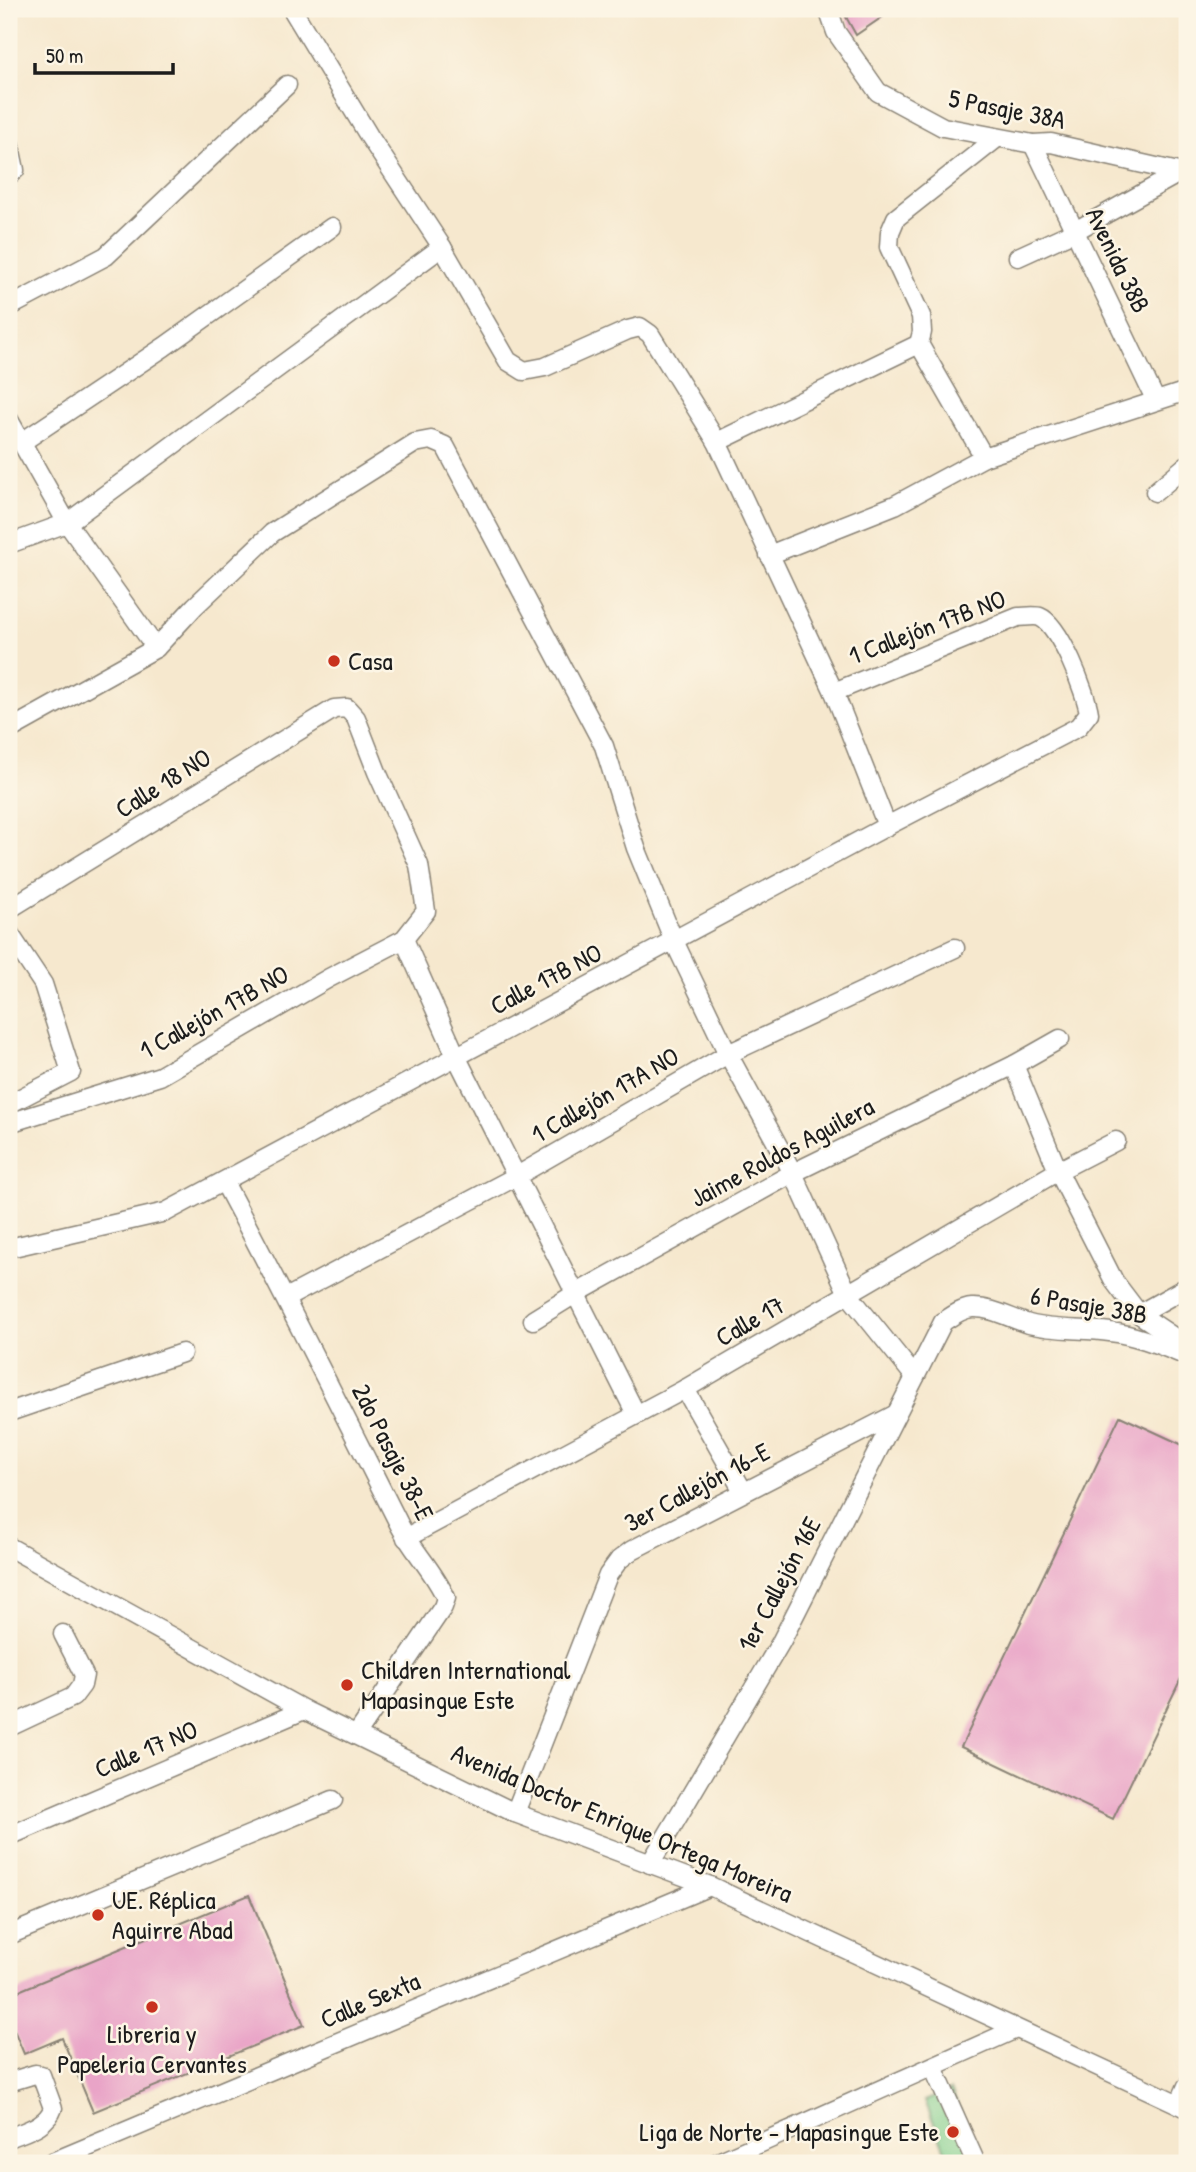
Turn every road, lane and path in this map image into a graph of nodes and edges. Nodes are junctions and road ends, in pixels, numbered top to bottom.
1 (292, 9) edge
2 (828, 9) edge
3 (287, 85) dead end
4 (997, 138) junction
5 (9, 142) edge
6 (1033, 144) junction
7 (1184, 173) edge
8 (9, 175) edge
9 (332, 227) dead end
10 (1075, 231) junction
11 (442, 247) junction
12 (1018, 257) dead end
13 (9, 307) edge
14 (919, 344) junction
15 (1187, 390) edge
16 (1155, 399) junction
17 (9, 420) edge
18 (22, 442) junction
19 (717, 442) junction
20 (984, 457) junction
21 (1187, 465) edge
22 (1155, 492) dead end
23 (67, 523) junction
24 (9, 544) edge
25 (769, 555) junction
26 (156, 648) junction
27 (834, 692) junction
28 (1089, 713) joint
29 (9, 730) edge
30 (887, 826) junction
31 (9, 909) edge
32 (426, 911) joint
33 (9, 933) edge
34 (404, 939) junction
35 (674, 941) junction
36 (955, 948) dead end
37 (1060, 1039) dead end
38 (728, 1054) junction
39 (456, 1056) junction
40 (1014, 1065) junction
41 (9, 1104) edge
42 (9, 1123) edge
43 (1116, 1141) dead end
44 (1058, 1171) junction
45 (793, 1173) junction
46 (517, 1176) junction
47 (224, 1182) junction
48 (9, 1248) edge
49 (1187, 1287) edge
50 (575, 1294) junction
51 (848, 1294) junction
52 (286, 1298) junction
53 (1139, 1314) junction
54 (533, 1320) dead end
55 (943, 1322) joint
56 (1187, 1346) edge
57 (182, 1353) dead end
58 (1187, 1356) edge
59 (915, 1377) junction
60 (685, 1389) junction
61 (9, 1412) edge
62 (636, 1414) junction
63 (896, 1414) junction
64 (743, 1491) junction
65 (406, 1538) junction
66 (9, 1547) edge
67 (63, 1633) dead end
68 (304, 1710) junction
69 (9, 1727) edge
70 (357, 1734) junction
71 (332, 1800) dead end
72 (515, 1813) junction
73 (9, 1836) edge
74 (650, 1864) junction
75 (710, 1886) junction
76 (9, 1935) edge
77 (1016, 2029) junction
78 (933, 2067) junction
79 (9, 2081) edge
80 (1187, 2086) edge
81 (1183, 2106) edge
82 (9, 2138) edge
83 (50, 2163) edge
84 (716, 2163) edge
85 (976, 2163) edge

1 - 11 street
2 - 4 street, 5 Pasaje 38A
3 - 13 street
4 - 6 street, 5 Pasaje 38A
4 - 14 street
5 - 8 street
6 - 7 street, 5 Pasaje 38A
6 - 10 street, Avenida 38B
7 - 10 street
9 - 18 street
10 - 12 street
10 - 16 street, Avenida 38B
11 - 19 street
11 - 23 street
14 - 19 street
14 - 20 street
15 - 16 street
16 - 20 street
17 - 18 street
18 - 23 street
19 - 25 street
20 - 25 street
21 - 22 street
23 - 24 street
23 - 26 street
25 - 27 street
26 - 29 street
26 - 35 street
27 - 28 street, 1 Callejón 17B NO
27 - 30 street
28 - 30 street, Calle 17B NO
30 - 35 street, Calle 17B NO
31 - 32 street, Calle 18 NO
32 - 34 street, 1 Callejón 17B NO
33 - 41 street
34 - 39 street
34 - 42 street, 1 Callejón 17B NO
35 - 38 street
35 - 39 street, Calle 17B NO
36 - 38 street, 1 Callejón 17A NO
37 - 40 street, Jaime Roldos Aguilera
38 - 45 street
38 - 46 street, 1 Callejón 17A NO
39 - 46 street
39 - 47 street, Calle 17B NO
40 - 44 street
40 - 45 street, Jaime Roldos Aguilera
43 - 44 street, Calle 17
44 - 51 street, Calle 17
44 - 53 street
45 - 50 street, Jaime Roldos Aguilera
45 - 51 street
46 - 50 street
46 - 52 street, 1 Callejón 17A NO
47 - 48 street, Calle 17B NO
47 - 52 street, 2do Pasaje 38-E
49 - 53 street
50 - 54 street, Jaime Roldos Aguilera
50 - 62 street
51 - 59 street
51 - 60 street, Calle 17
52 - 65 street, 2do Pasaje 38-E
53 - 56 street
55 - 58 street, 6 Pasaje 38B
55 - 59 street, 1er Callejón 16E
57 - 61 street
59 - 63 street, 1er Callejón 16E
60 - 62 street, Calle 17
60 - 64 street
62 - 65 street, Calle 17
63 - 64 street, 3er Callejón 16-E
63 - 74 street, 1er Callejón 16E
64 - 72 street, 3er Callejón 16-E
65 - 70 street, 2do Pasaje 38-E
66 - 68 street, Avenida Doctor Enrique Ortega Moreira
67 - 69 street
68 - 70 street, Avenida Doctor Enrique Ortega Moreira
68 - 73 street, Calle 17 NO
70 - 72 street, Avenida Doctor Enrique Ortega Moreira
71 - 76 street
72 - 74 street, Avenida Doctor Enrique Ortega Moreira
74 - 75 street, Avenida Doctor Enrique Ortega Moreira
75 - 77 street, Avenida Doctor Enrique Ortega Moreira
75 - 83 street, Calle Sexta
77 - 78 street
77 - 81 street, Avenida Doctor Enrique Ortega Moreira
78 - 84 street
78 - 85 street
79 - 82 street
80 - 81 street

